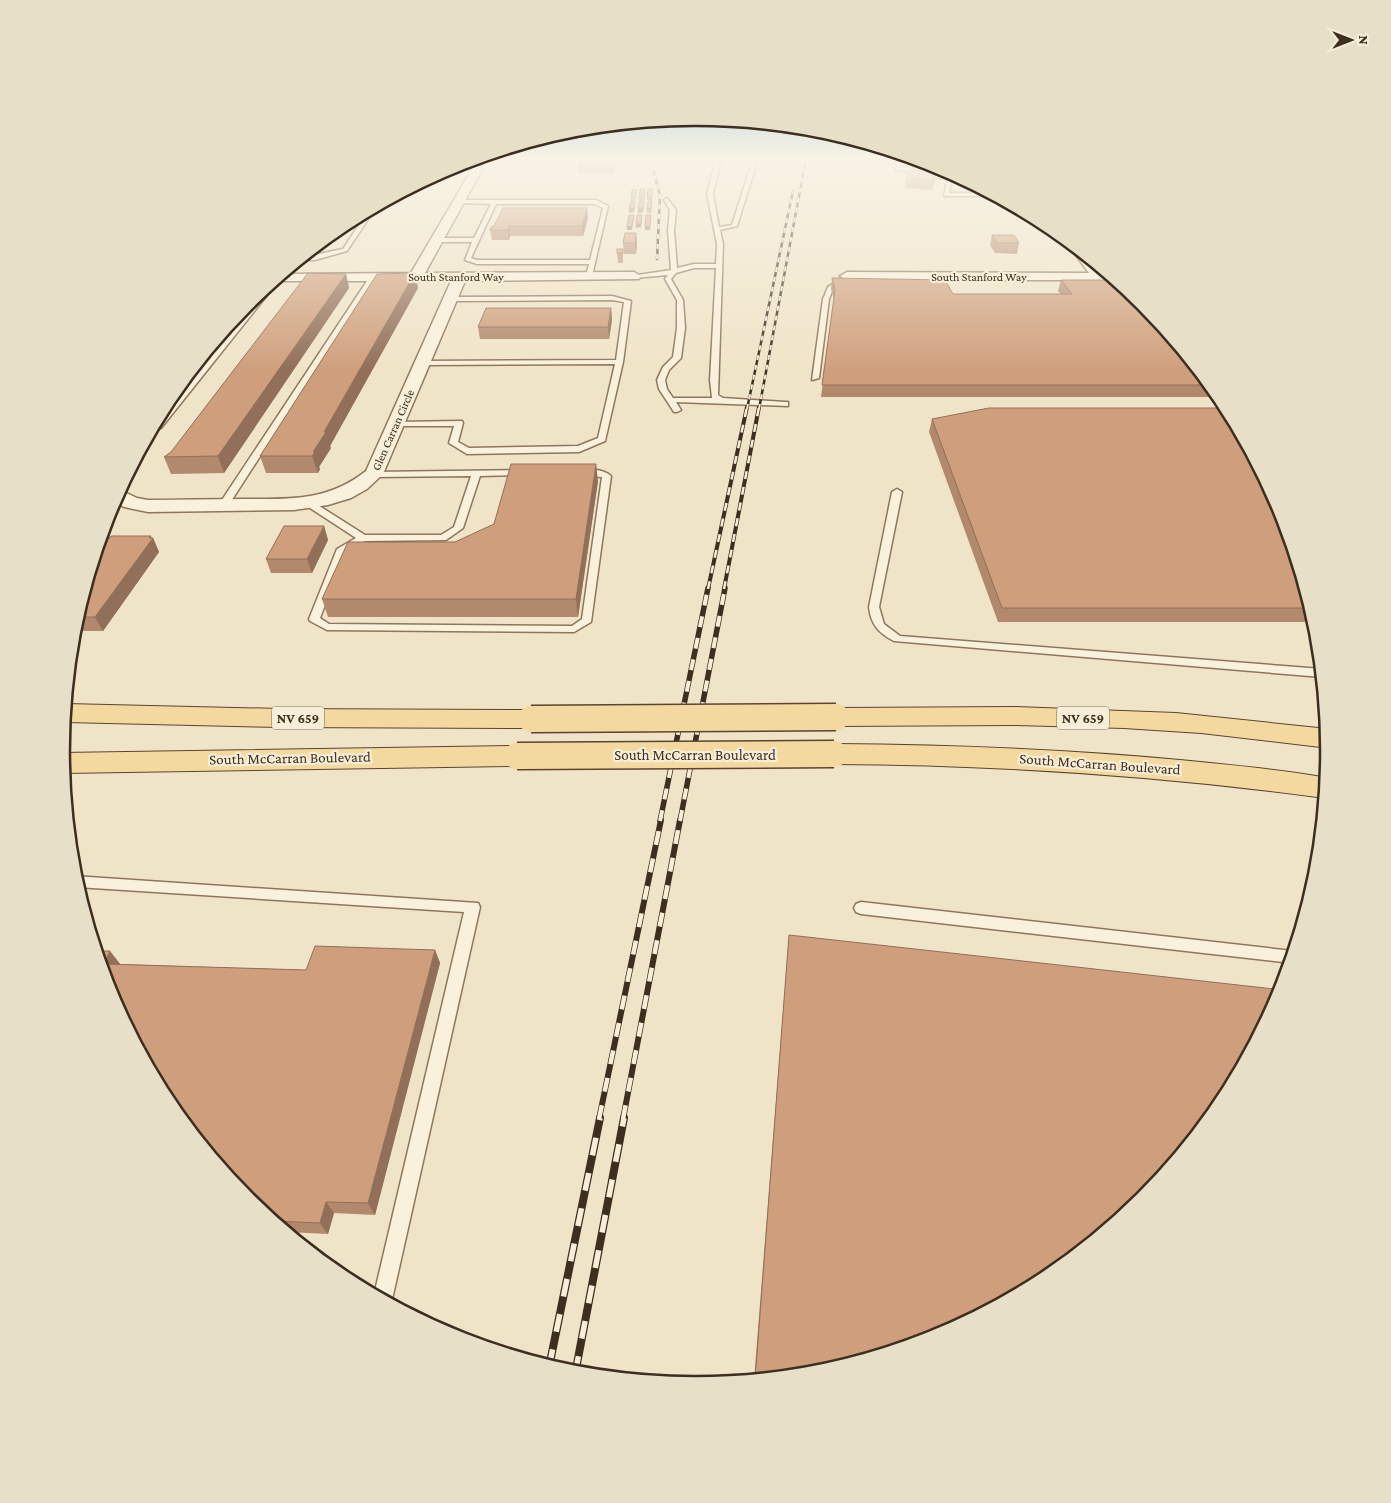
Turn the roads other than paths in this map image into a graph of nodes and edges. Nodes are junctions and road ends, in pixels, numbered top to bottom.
1 (358, 229) edge
2 (443, 229) edge
3 (481, 229) edge
4 (600, 229) edge
5 (671, 229) edge
6 (717, 229) edge
7 (437, 240) junction
8 (476, 240) junction
9 (311, 258) edge
10 (592, 262) junction
11 (718, 266) junction
12 (674, 271) junction
13 (589, 276) junction
14 (634, 276) joint
15 (847, 276) joint
16 (460, 277) junction
17 (1103, 277) edge
18 (287, 278) edge
19 (372, 278) junction
20 (416, 278) junction
21 (450, 299) junction
22 (619, 362) junction
23 (423, 363) junction
24 (815, 378) dead end
25 (672, 400) junction
26 (721, 401) junction
27 (785, 404) dead end
28 (677, 410) dead end
29 (396, 424) junction
30 (533, 473) edge
31 (571, 473) edge
32 (374, 474) junction
33 (476, 474) junction
34 (897, 492) dead end
35 (124, 499) edge
36 (310, 504) junction
37 (223, 506) junction
38 (363, 538) junction
39 (1316, 673) edge
40 (71, 713) edge
41 (1321, 738) edge
42 (70, 763) edge
43 (1320, 787) edge
44 (84, 882) edge
45 (861, 908) dead end
46 (1287, 956) edge
47 (384, 1294) edge

1 - 9 lane
2 - 7 street
3 - 8 lane
4 - 10 lane
5 - 12 lane
6 - 11 lane
7 - 8 lane
7 - 20 street
8 - 10 lane
10 - 13 lane
11 - 12 lane
11 - 26 lane
12 - 14 lane
12 - 25 lane
13 - 14 street, South Stanford Way
13 - 16 street, South Stanford Way
15 - 17 street, South Stanford Way
15 - 24 lane
16 - 20 street, South Stanford Way
16 - 21 street, Glen Carran Circle
18 - 19 street, South Stanford Way
19 - 20 street, South Stanford Way
19 - 37 lane
21 - 22 lane
21 - 23 street, Glen Carran Circle
22 - 23 lane
22 - 29 lane
23 - 29 street, Glen Carran Circle
25 - 26 lane
25 - 28 lane
26 - 27 lane
29 - 32 street, Glen Carran Circle
30 - 33 lane
31 - 38 lane
32 - 33 lane
32 - 36 street, Glen Carran Circle
33 - 38 lane
34 - 39 lane
35 - 37 street, Glen Carran Circle
36 - 37 street, Glen Carran Circle
36 - 38 lane
40 - 41 main road, NV 659, bridge
42 - 43 main road, South McCarran Boulevard, bridge
44 - 47 lane
45 - 46 lane

